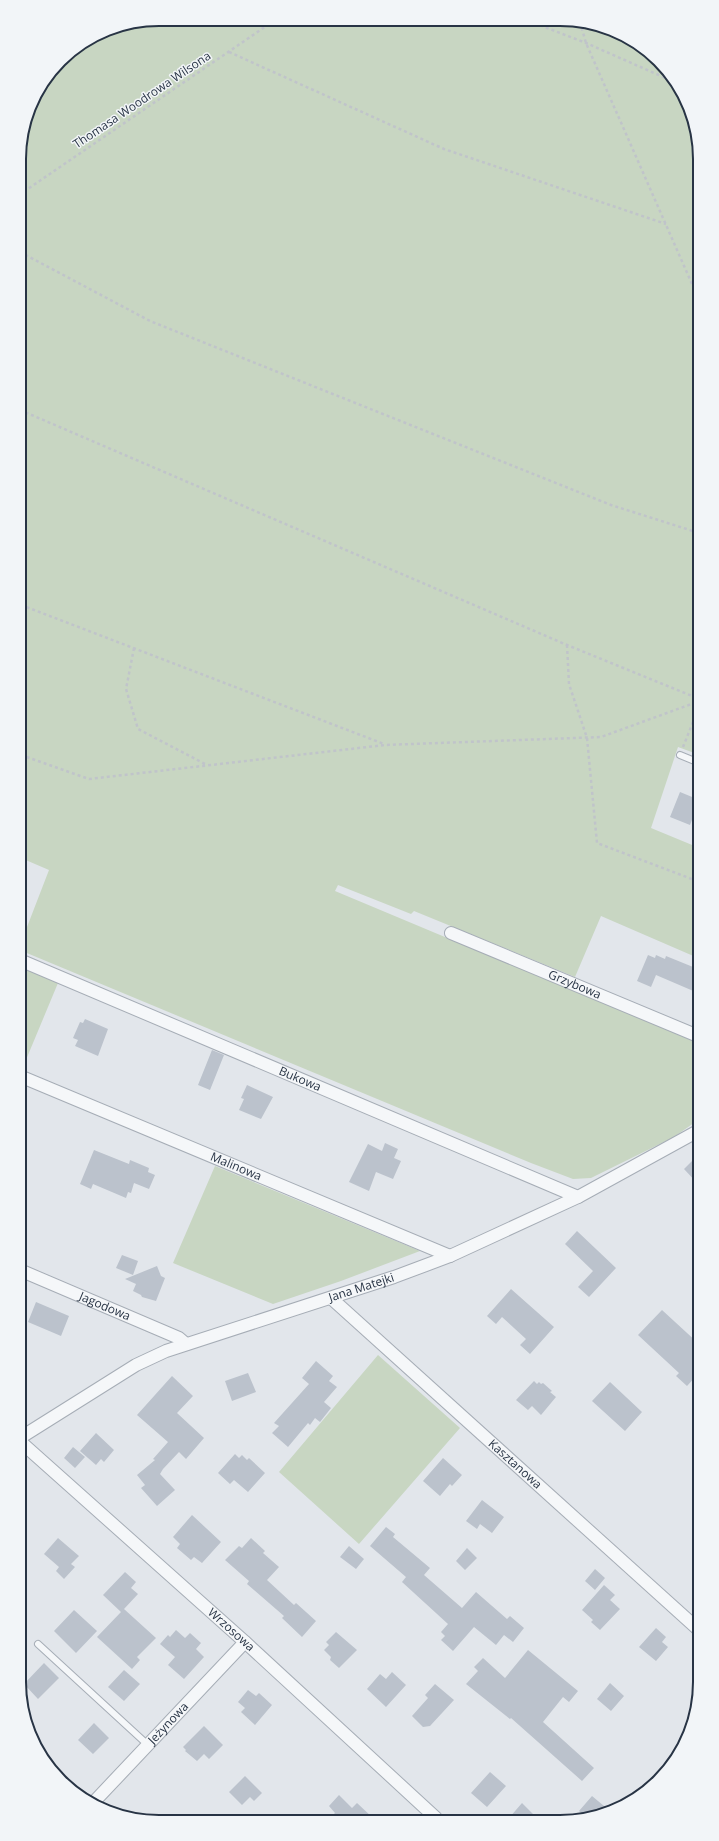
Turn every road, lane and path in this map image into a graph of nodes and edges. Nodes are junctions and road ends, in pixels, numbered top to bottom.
1 (266, 26) edge
2 (543, 26) edge
3 (582, 28) edge
4 (586, 43) junction
5 (229, 52) junction
6 (665, 78) edge
7 (26, 190) edge
8 (666, 224) junction
9 (26, 255) edge
10 (693, 286) edge
11 (26, 413) edge
12 (693, 531) edge
13 (26, 607) edge
14 (567, 645) junction
15 (134, 648) junction
16 (693, 696) edge
17 (693, 703) edge
18 (693, 722) edge
19 (587, 738) junction
20 (385, 745) junction
21 (680, 755) joint
22 (26, 757) edge
23 (693, 760) edge
24 (207, 765) junction
25 (693, 879) edge
26 (451, 933) dead end
27 (26, 963) edge
28 (693, 1034) edge
29 (26, 1079) edge
30 (693, 1134) edge
31 (578, 1198) junction
32 (450, 1256) junction
33 (26, 1273) edge
34 (331, 1298) junction
35 (186, 1344) junction
36 (26, 1434) edge
37 (26, 1447) edge
38 (693, 1625) edge
39 (245, 1642) junction
40 (38, 1644) dead end
41 (148, 1745) junction
42 (97, 1799) edge
43 (433, 1815) edge

1 - 5 path, Thomasa Woodrowa Wilsona
2 - 4 path
3 - 4 path
4 - 6 path
4 - 8 path
5 - 7 path, Thomasa Woodrowa Wilsona
5 - 8 path
8 - 10 path
9 - 12 path
11 - 14 path
13 - 15 path
14 - 16 path
14 - 19 path
15 - 20 path
15 - 24 path
17 - 19 path
18 - 21 path
19 - 20 path
19 - 25 path
20 - 24 path
21 - 23 lane
22 - 24 path
26 - 28 street, Grzybowa
27 - 31 street, Bukowa
29 - 32 street, Malinowa
30 - 31 street, Jana Matejki
31 - 32 street, Jana Matejki
32 - 34 street, Jana Matejki
33 - 35 street, Jagodowa
34 - 35 street, Jana Matejki
34 - 38 street, Kasztanowa
35 - 36 street, Jana Matejki
37 - 39 street, Wrzosowa
39 - 41 street, Jeżynowa
39 - 43 street, Wrzosowa
40 - 41 lane
41 - 42 street, Jeżynowa

